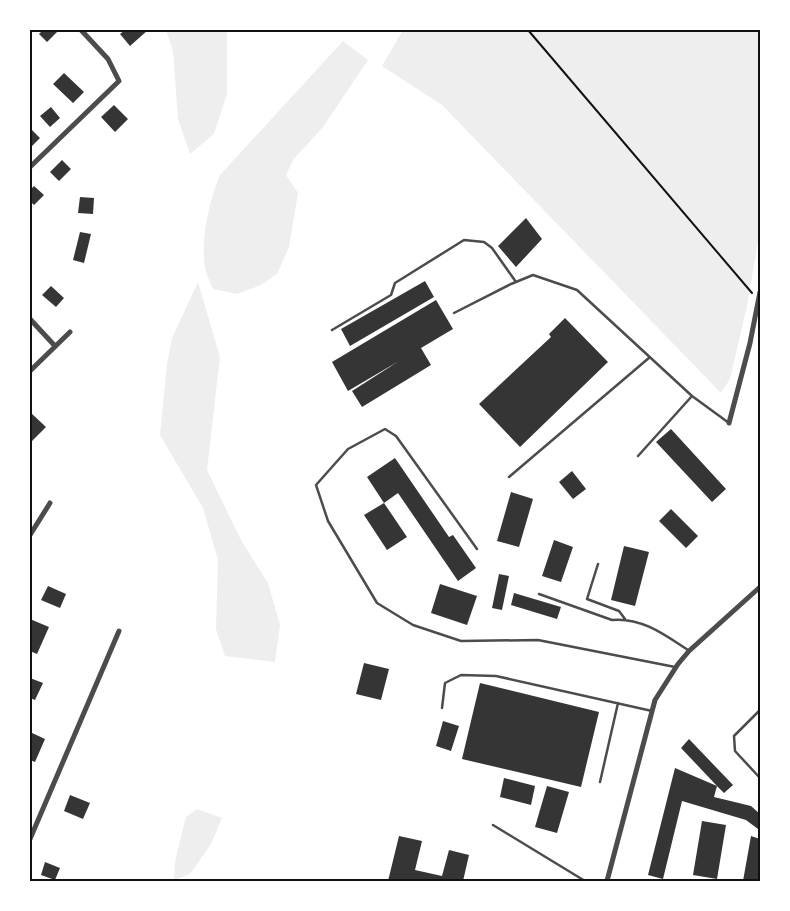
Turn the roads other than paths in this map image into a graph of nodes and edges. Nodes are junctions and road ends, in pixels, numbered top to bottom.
1 (81, 30) edge
2 (30, 167) edge
3 (516, 282) junction
4 (760, 292) edge
5 (454, 313) dead end
6 (30, 319) edge
7 (332, 330) dead end
8 (70, 332) dead end
9 (55, 346) junction
10 (650, 357) junction
11 (30, 371) edge
12 (692, 396) junction
13 (729, 423) joint
14 (638, 456) dead end
15 (509, 477) dead end
16 (50, 502) dead end
17 (30, 535) edge
18 (477, 549) dead end
19 (598, 564) dead end
20 (760, 587) edge
21 (539, 594) dead end
22 (625, 618) junction
23 (119, 631) dead end
24 (689, 651) junction
25 (676, 668) junction
26 (618, 703) junction
27 (442, 708) dead end
28 (760, 710) edge
29 (653, 711) junction
30 (760, 778) edge
31 (600, 782) dead end
32 (493, 825) dead end
33 (30, 839) edge
34 (584, 881) edge
35 (607, 881) edge

1 - 2 street
3 - 5 lane
3 - 7 lane
3 - 10 lane
4 - 13 street
6 - 9 street
8 - 9 street
9 - 11 street
10 - 12 lane
10 - 15 lane
12 - 13 lane
12 - 14 lane
16 - 17 street
18 - 25 lane
19 - 22 lane
20 - 24 street
21 - 22 lane
22 - 24 lane
23 - 33 street
24 - 25 street
25 - 29 street
26 - 27 lane
26 - 29 lane
26 - 31 lane
28 - 30 lane
29 - 35 street
32 - 34 lane

